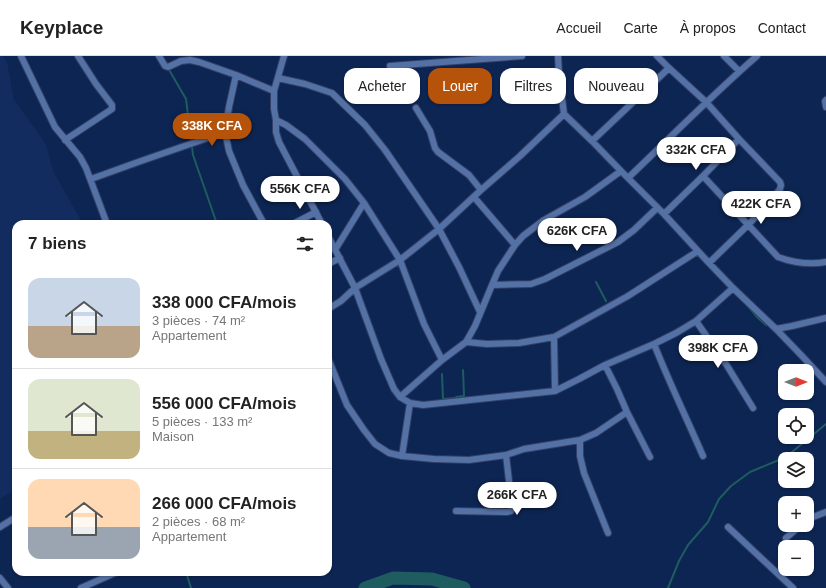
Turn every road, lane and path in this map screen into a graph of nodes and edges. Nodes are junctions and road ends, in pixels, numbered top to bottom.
1 (20, 56) edge
2 (78, 56) edge
3 (159, 56) edge
4 (284, 56) edge
5 (522, 56) edge
6 (558, 56) edge
7 (657, 56) edge
8 (724, 56) edge
9 (757, 56) edge
10 (390, 66) dead end
11 (669, 68) junction
12 (739, 71) junction
13 (236, 75) junction
14 (278, 78) junction
15 (274, 91) junction
16 (826, 100) edge
17 (706, 102) junction
18 (826, 107) edge
19 (416, 108) dead end
20 (564, 114) junction
21 (276, 120) junction
22 (225, 132) junction
23 (739, 139) junction
24 (65, 140) junction
25 (592, 141) junction
26 (621, 171) junction
27 (703, 176) junction
28 (628, 178) junction
29 (91, 179) junction
30 (481, 190) junction
31 (474, 197) junction
32 (364, 203) junction
33 (657, 208) junction
34 (316, 212) junction
35 (664, 214) junction
36 (106, 220) edge
37 (262, 220) edge
38 (301, 220) edge
39 (320, 220) edge
40 (748, 225) junction
41 (439, 229) junction
42 (332, 244) edge
43 (515, 245) junction
44 (335, 250) junction
45 (698, 251) junction
46 (340, 258) junction
47 (400, 260) junction
48 (332, 262) edge
49 (826, 262) edge
50 (709, 263) junction
51 (492, 285) junction
52 (355, 288) junction
53 (733, 288) junction
54 (332, 307) edge
55 (480, 312) junction
56 (826, 318) edge
57 (696, 321) junction
58 (776, 329) junction
59 (554, 337) junction
60 (466, 342) junction
61 (654, 344) junction
62 (442, 360) junction
63 (605, 365) junction
64 (332, 368) edge
65 (826, 382) edge
66 (555, 391) junction
67 (400, 396) junction
68 (410, 404) junction
69 (753, 408) dead end
70 (627, 412) junction
71 (580, 440) junction
72 (506, 455) junction
73 (402, 456) junction
74 (703, 456) dead end
75 (650, 458) dead end
76 (456, 511) dead end
77 (826, 513) edge
78 (814, 517) edge
79 (12, 520) edge
80 (0, 527) edge
81 (728, 527) dead end
82 (608, 532) dead end
83 (793, 532) edge
84 (786, 538) dead end
85 (108, 576) edge
86 (0, 578) edge
87 (8, 588) edge
88 (80, 588) edge
89 (793, 588) edge

1 - 24 street
2 - 24 street
3 - 13 street
4 - 14 street
5 - 10 street
6 - 20 street
7 - 11 street
8 - 12 street
9 - 12 street
11 - 17 street
11 - 25 street
12 - 17 street
13 - 15 street
13 - 22 street
14 - 15 street
14 - 41 street
15 - 21 street
16 - 18 street
17 - 23 street
17 - 28 street
19 - 30 street
20 - 25 street
20 - 30 street
21 - 32 street
21 - 34 street
22 - 29 street
22 - 37 street
23 - 27 street
23 - 40 street
24 - 29 street
25 - 26 street
26 - 28 street
26 - 43 street
27 - 35 street
27 - 40 street
28 - 33 street
29 - 36 street
30 - 31 street
31 - 41 street
31 - 43 street
32 - 44 street
32 - 47 street
33 - 35 street
33 - 51 street
34 - 38 street
34 - 39 street
35 - 45 street
40 - 49 street
40 - 50 street
41 - 47 street
41 - 55 street
42 - 44 street
43 - 51 street
44 - 46 street
45 - 50 street
45 - 59 street
46 - 48 street
46 - 52 street
47 - 52 street
47 - 62 street
50 - 53 street
51 - 55 street
52 - 54 street
52 - 67 street
53 - 57 street
53 - 58 street
55 - 60 street
56 - 58 street
57 - 61 street
57 - 69 street
58 - 65 street
59 - 60 street
59 - 66 street
60 - 62 street
61 - 63 street
61 - 74 street
62 - 67 street
63 - 66 street
63 - 70 street
64 - 73 street
66 - 68 street
67 - 68 street
68 - 73 street
70 - 71 street
70 - 75 street
71 - 72 street
71 - 82 street
72 - 73 street
72 - 76 street
77 - 78 street
79 - 80 street
81 - 89 street
83 - 84 street
85 - 88 street
86 - 87 street

